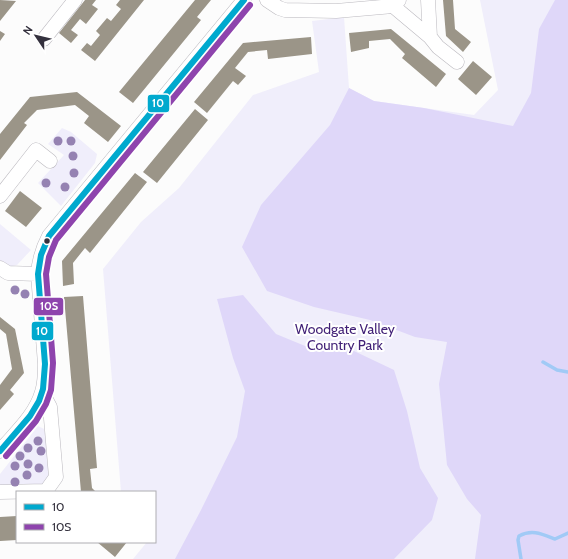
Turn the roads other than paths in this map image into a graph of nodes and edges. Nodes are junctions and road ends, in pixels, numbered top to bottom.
1 (75, 0) edge
2 (244, 0) edge
3 (267, 0) edge
4 (428, 0) edge
5 (396, 3) edge
6 (430, 37) junction
7 (44, 39) dead end
8 (457, 62) dead end
9 (50, 161) dead end
10 (0, 196) edge
11 (0, 268) edge
12 (38, 274) junction
13 (42, 392) junction
14 (0, 451) edge
15 (46, 491) edge
16 (0, 492) edge
17 (16, 492) edge

1 - 7 street
2 - 12 street
3 - 5 street
4 - 6 street
5 - 6 street
6 - 8 street
9 - 10 street
11 - 12 street
12 - 13 street
13 - 14 street
13 - 15 street
16 - 17 street

